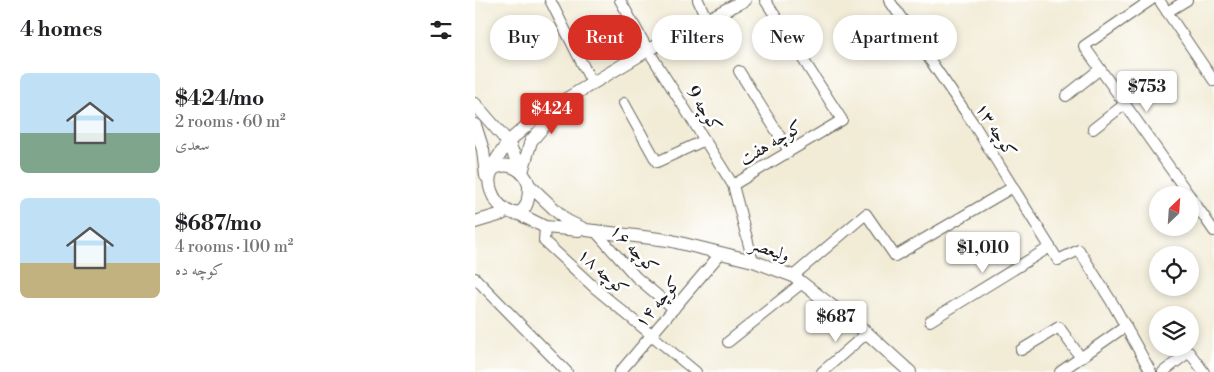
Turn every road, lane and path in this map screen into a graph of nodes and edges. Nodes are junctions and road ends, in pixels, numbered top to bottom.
1 (550, 0) edge
2 (620, 0) edge
3 (697, 0) edge
4 (745, 0) edge
5 (765, 0) edge
6 (889, 0) edge
7 (1151, 0) edge
8 (1159, 0) edge
9 (1187, 0) edge
10 (1167, 12) junction
11 (704, 15) edge
12 (716, 15) edge
13 (652, 48) edge
14 (648, 50) junction
15 (1101, 69) junction
16 (739, 71) dead end
17 (1214, 81) edge
18 (592, 83) junction
19 (575, 94) junction
20 (1066, 96) dead end
21 (624, 103) dead end
22 (475, 104) edge
23 (1125, 104) junction
24 (475, 125) edge
25 (1093, 129) dead end
26 (705, 140) junction
27 (508, 142) junction
28 (789, 151) junction
29 (522, 172) junction
30 (481, 182) edge
31 (529, 185) junction
32 (733, 185) junction
33 (1182, 186) edge
34 (1013, 187) junction
35 (1199, 210) edge
36 (515, 212) junction
37 (502, 214) junction
38 (475, 222) edge
39 (545, 227) junction
40 (590, 230) junction
41 (1214, 231) edge
42 (1050, 247) junction
43 (721, 253) junction
44 (753, 261) junction
45 (475, 278) edge
46 (797, 280) junction
47 (674, 308) junction
48 (930, 321) dead end
49 (1126, 326) junction
50 (867, 333) junction
51 (652, 335) junction
52 (728, 342) dead end
53 (1021, 350) dead end
54 (1081, 358) junction
55 (567, 372) edge
56 (620, 372) edge
57 (696, 372) edge
58 (822, 372) edge
59 (910, 372) edge
60 (1061, 372) edge
61 (1151, 372) edge
62 (1163, 372) edge
63 (1204, 372) edge

1 - 18 street
2 - 14 street, کوچه 9
3 - 11 street
4 - 12 street
5 - 28 street, کوچه هفت
6 - 34 street, کوچه ۱۳
7 - 15 street
8 - 10 street
9 - 10 street
10 - 17 street
13 - 14 street
14 - 18 street
14 - 26 street, کوچه 9
15 - 20 street
15 - 23 street
16 - 28 street
18 - 19 street
19 - 27 street
19 - 29 street
21 - 26 street
22 - 27 street
23 - 25 street
23 - 33 street
24 - 30 street
26 - 32 street, کوچه 9
27 - 29 street
27 - 30 street
28 - 32 street, کوچه هفت
29 - 30 street
29 - 31 street
30 - 37 street
31 - 36 street
31 - 40 street, ولیعصر
32 - 44 street, کوچه هفت
34 - 42 street, کوچه ۱۳
34 - 46 street
35 - 41 street
36 - 37 street
36 - 39 street, ولیعصر
37 - 38 street
39 - 40 street, ولیعصر
39 - 51 street, کوچه ۱۸
40 - 43 street, ولیعصر
40 - 47 street, کوچه ۱۶
42 - 48 street
42 - 49 street
43 - 44 street, ولیعصر
43 - 47 street, کوچه ۱۴
44 - 46 street, ولیعصر
45 - 55 street
46 - 50 street, ولیعصر
46 - 52 street
47 - 51 street, کوچه ۱۴
49 - 54 street
49 - 61 street
50 - 58 street
50 - 59 street, ولیعصر
51 - 56 street, کوچه ۱۴
51 - 57 street
53 - 54 street
54 - 60 street
62 - 63 street

